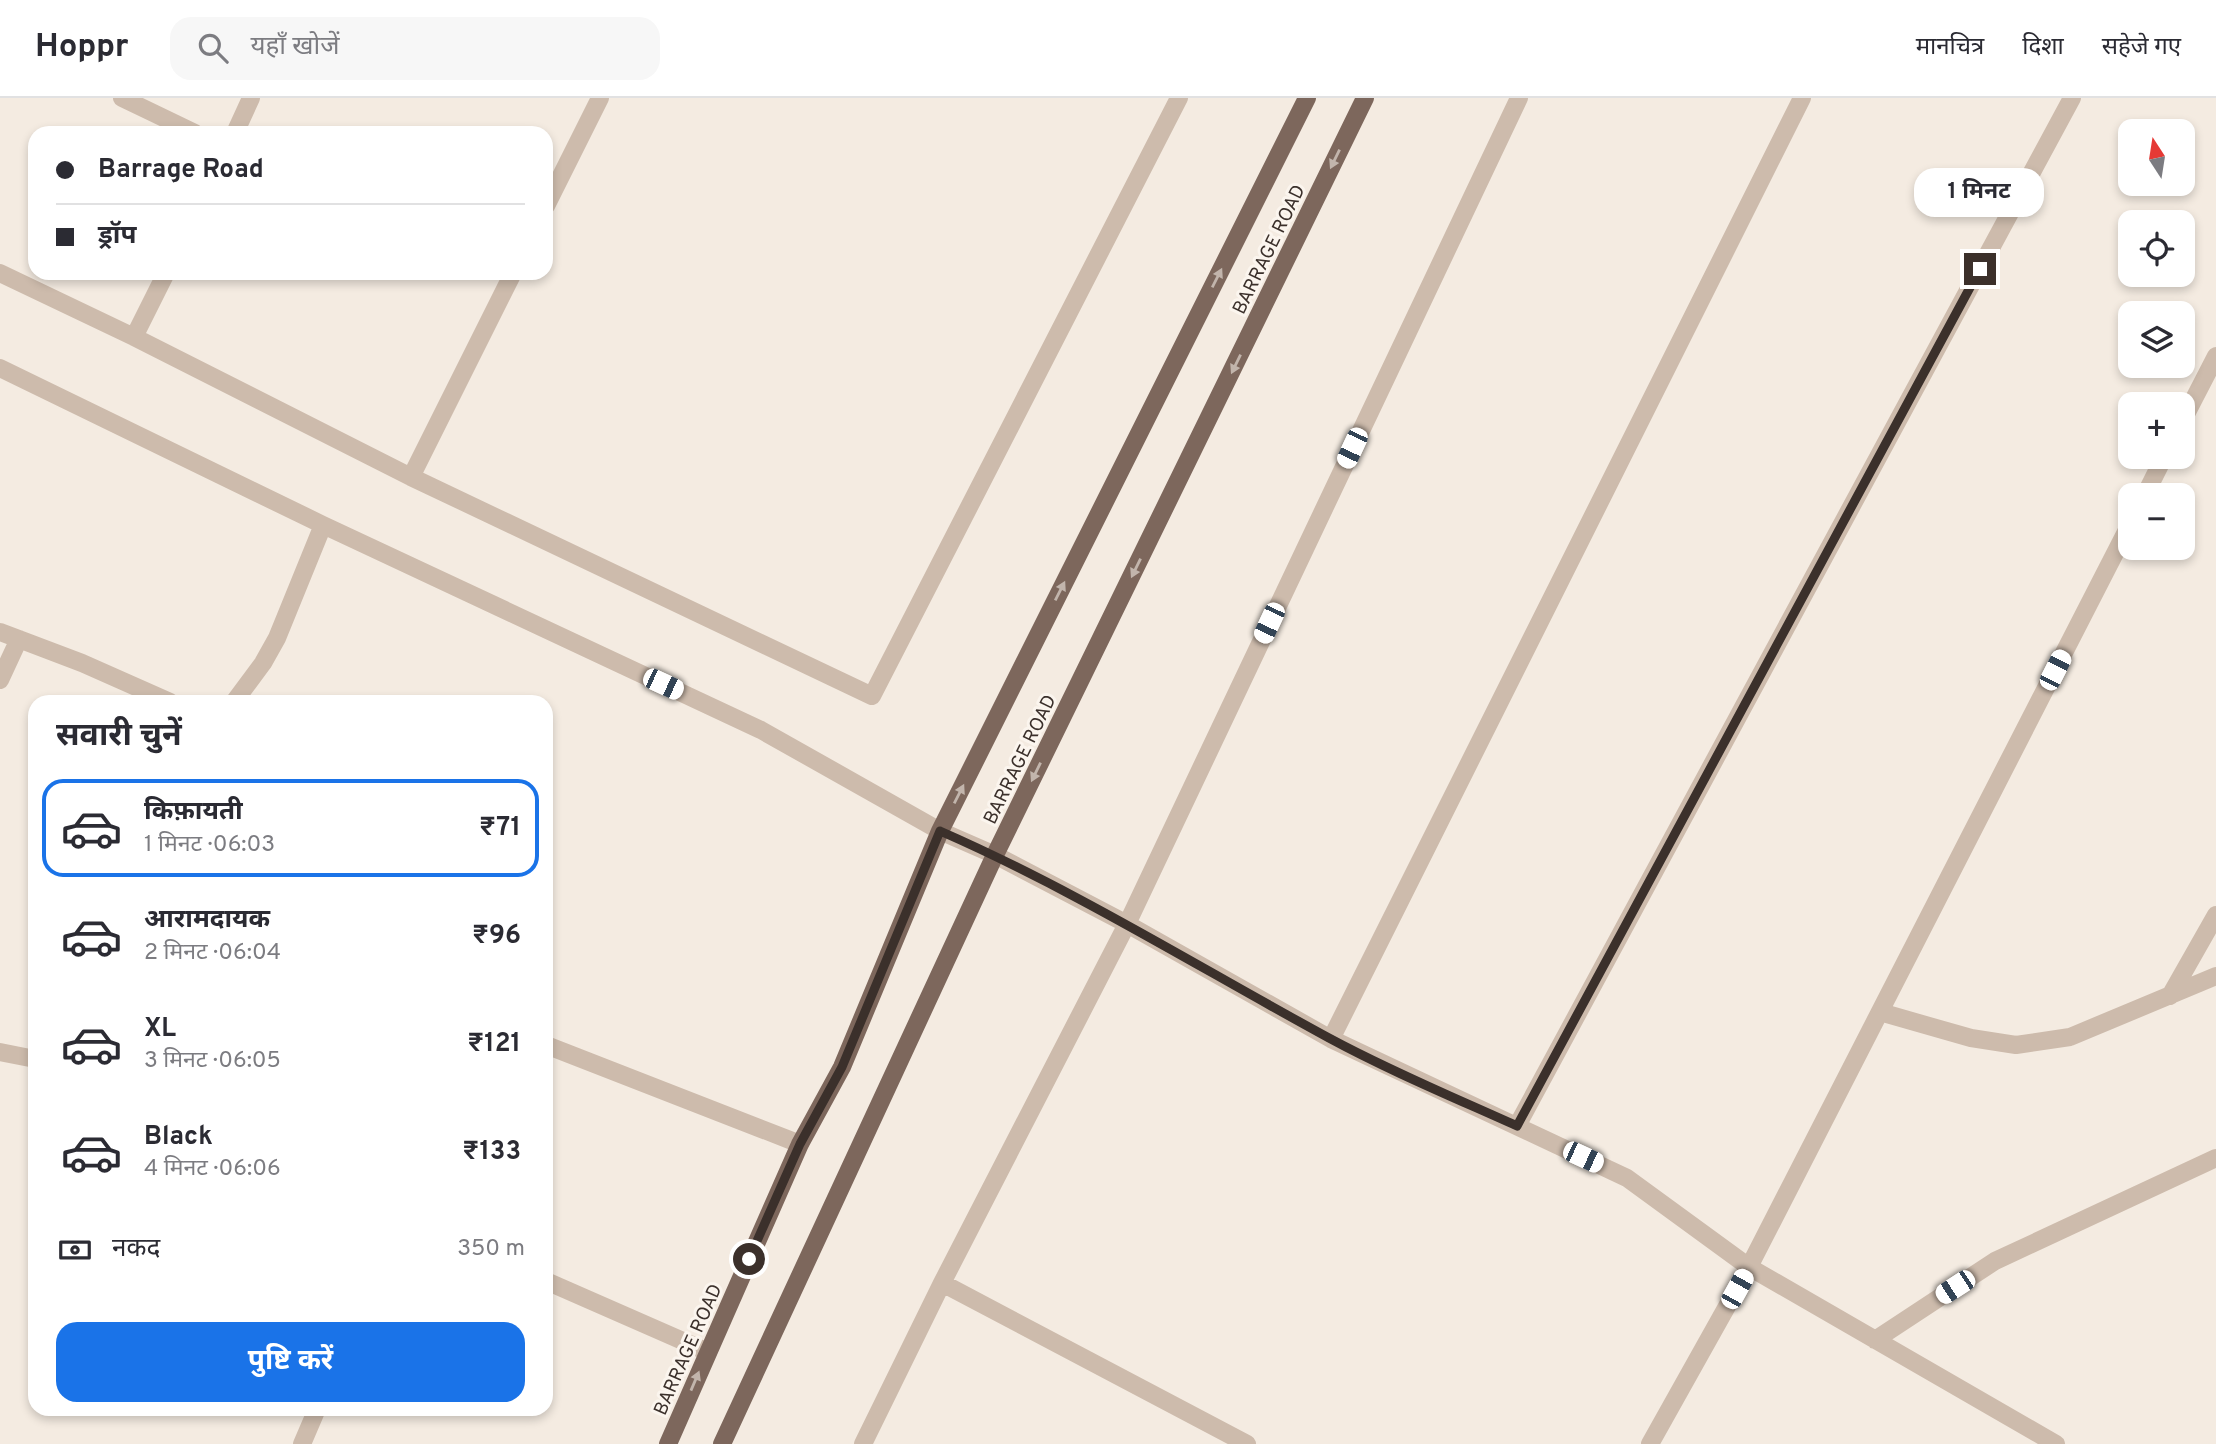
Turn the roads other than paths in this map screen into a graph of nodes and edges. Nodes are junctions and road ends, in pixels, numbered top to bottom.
1 (122, 98) edge
2 (251, 98) edge
3 (600, 98) edge
4 (1179, 98) edge
5 (1307, 98) edge
6 (1366, 98) edge
7 (1518, 98) edge
8 (1802, 98) edge
9 (2072, 98) edge
10 (180, 126) edge
11 (238, 126) edge
12 (553, 192) edge
13 (0, 273) edge
14 (162, 280) edge
15 (510, 280) edge
16 (134, 337) junction
17 (2216, 356) edge
18 (0, 369) edge
19 (2195, 397) edge
20 (411, 477) junction
21 (323, 524) junction
22 (2118, 547) edge
23 (0, 632) edge
24 (19, 639) junction
25 (0, 680) edge
26 (154, 695) edge
27 (239, 695) edge
28 (940, 831) junction
29 (995, 855) junction
30 (2216, 915) edge
31 (1127, 924) junction
32 (2216, 976) edge
33 (2170, 996) junction
34 (1880, 1012) junction
35 (1331, 1039) junction
36 (553, 1048) edge
37 (0, 1052) edge
38 (28, 1058) edge
39 (1517, 1126) junction
40 (800, 1144) junction
41 (2216, 1158) edge
42 (1749, 1267) junction
43 (943, 1283) junction
44 (553, 1284) edge
45 (1875, 1339) junction
46 (708, 1352) junction
47 (314, 1416) edge
48 (302, 1444) edge
49 (668, 1444) edge
50 (722, 1444) edge
51 (863, 1444) edge
52 (1247, 1444) edge
53 (1650, 1444) edge
54 (2056, 1444) edge

1 - 10 street
2 - 11 street
3 - 12 street
4 - 20 street
28 -> 5 main road, BARRAGE ROAD
6 -> 29 main road, BARRAGE ROAD
7 - 31 street
8 - 35 street
9 - 39 street
13 - 16 street
14 - 16 street
15 - 20 street
16 - 20 street
17 - 19 street
18 - 21 street
21 - 27 street
21 - 28 street
22 - 34 street
23 - 24 street
24 - 25 street
24 - 26 street
28 - 29 street
28 - 40 main road, BARRAGE ROAD
29 - 31 street
29 - 50 main road, BARRAGE ROAD
30 - 33 street
31 - 35 street
31 - 43 street
32 - 33 street
33 - 34 street
34 - 42 street
35 - 39 street
36 - 40 street
37 - 38 street
39 - 42 street
40 - 46 main road, BARRAGE ROAD
41 - 45 street
42 - 45 street
42 - 53 street
43 - 51 street
43 - 52 street
44 - 46 street
45 - 54 street
49 -> 46 main road, BARRAGE ROAD
47 - 48 street

